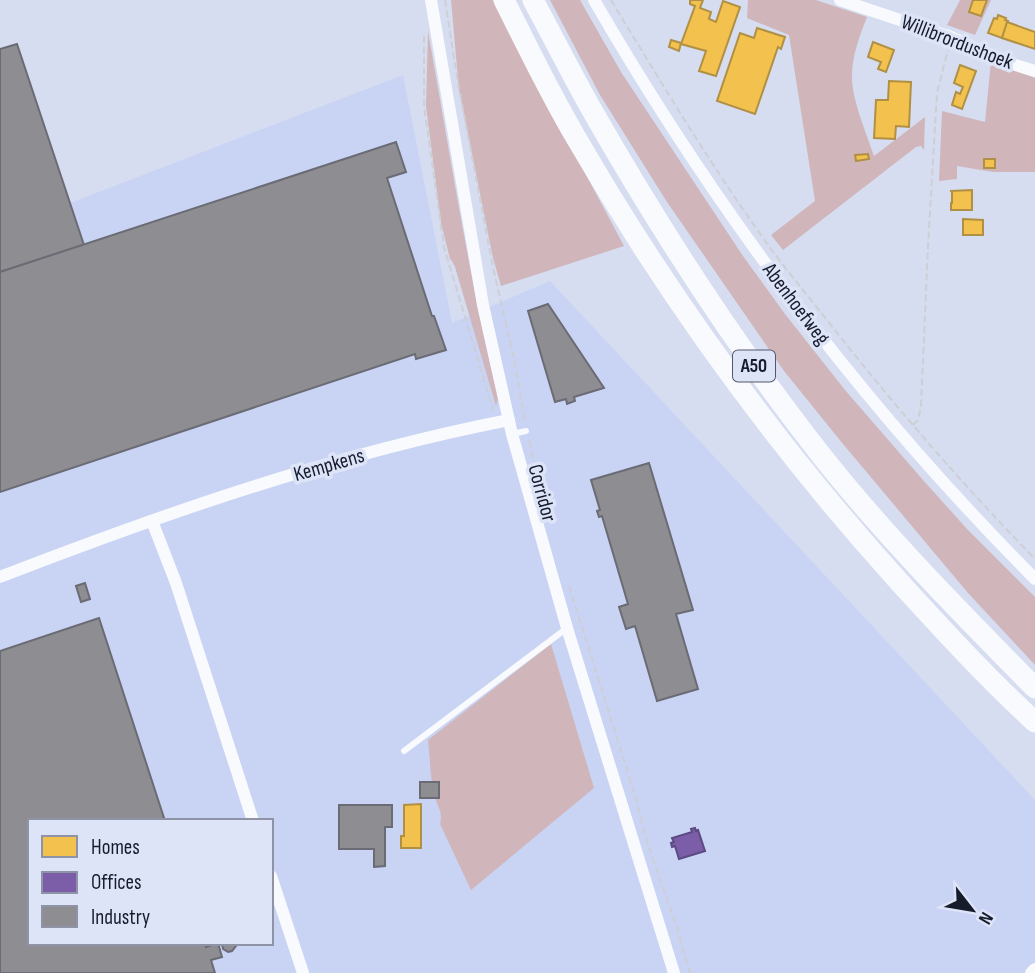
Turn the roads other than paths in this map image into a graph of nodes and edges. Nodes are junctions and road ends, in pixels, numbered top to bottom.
1 (431, 0) edge
2 (504, 0) edge
3 (533, 0) edge
4 (594, 0) edge
5 (840, 0) edge
6 (1035, 71) edge
7 (503, 421) junction
8 (526, 431) road end
9 (512, 434) junction
10 (152, 521) junction
11 (0, 577) edge
12 (1035, 579) edge
13 (567, 628) junction
14 (1035, 688) edge
15 (1028, 715) edge
16 (1035, 730) edge
17 (404, 751) dead end
18 (252, 819) edge
19 (273, 882) edge
20 (1035, 969) edge
21 (303, 973) edge
22 (674, 973) edge
23 (1031, 973) edge

1 - 7 street, Corridor
2 - 15 highway, A50
3 - 14 highway, A50
4 - 12 street, Abenhoefweg
5 - 6 street, Willibrordushoek
7 - 9 street, Corridor
7 - 10 street, Kempkens
8 - 9 lane
9 - 13 street, Corridor
10 - 11 street, Kempkens
10 - 18 street
13 - 17 lane
13 - 22 street, Corridor
15 - 16 highway, A50
19 - 21 street
20 - 23 street

